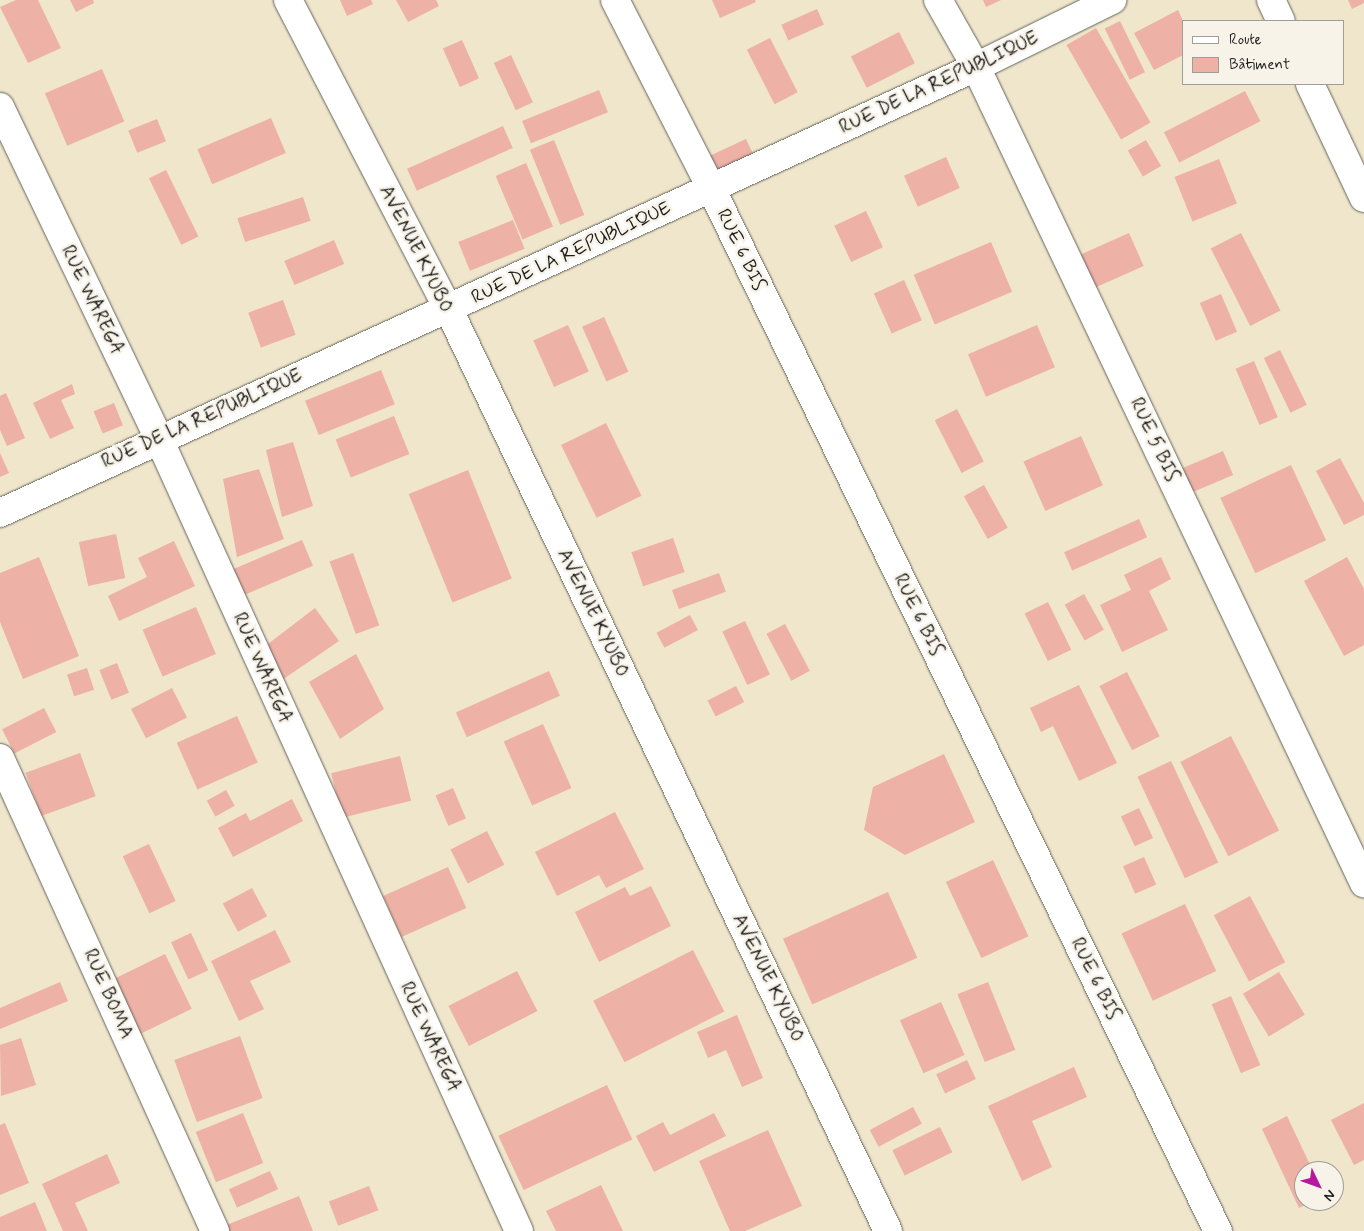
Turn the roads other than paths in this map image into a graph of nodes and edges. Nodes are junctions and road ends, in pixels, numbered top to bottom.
1 (288, 0) edge
2 (614, 0) edge
3 (938, 0) edge
4 (1112, 0) edge
5 (1271, 0) edge
6 (1281, 20) edge
7 (976, 67) junction
8 (1310, 85) edge
9 (0, 108) edge
10 (711, 188) junction
11 (1364, 198) edge
12 (449, 310) junction
13 (158, 437) junction
14 (0, 513) edge
15 (0, 758) edge
16 (1364, 884) edge
17 (216, 1231) edge
18 (519, 1231) edge
19 (888, 1231) edge
20 (1218, 1231) edge

1 - 12 street, AVENUE KYUBO
2 - 10 street, RUE 6 BIS
3 - 7 street, RUE 5 BIS
4 - 7 street, RUE DE LA REPUBLIQUE
5 - 6 street
7 - 10 street, RUE DE LA REPUBLIQUE
7 - 16 street, RUE 5 BIS
8 - 11 street
9 - 13 street, RUE WAREGA
10 - 12 street, RUE DE LA REPUBLIQUE
10 - 20 street, RUE 6 BIS
12 - 13 street, RUE DE LA REPUBLIQUE
12 - 19 street, AVENUE KYUBO
13 - 14 street, RUE DE LA REPUBLIQUE
13 - 18 street, RUE WAREGA
15 - 17 street, RUE BOMA

